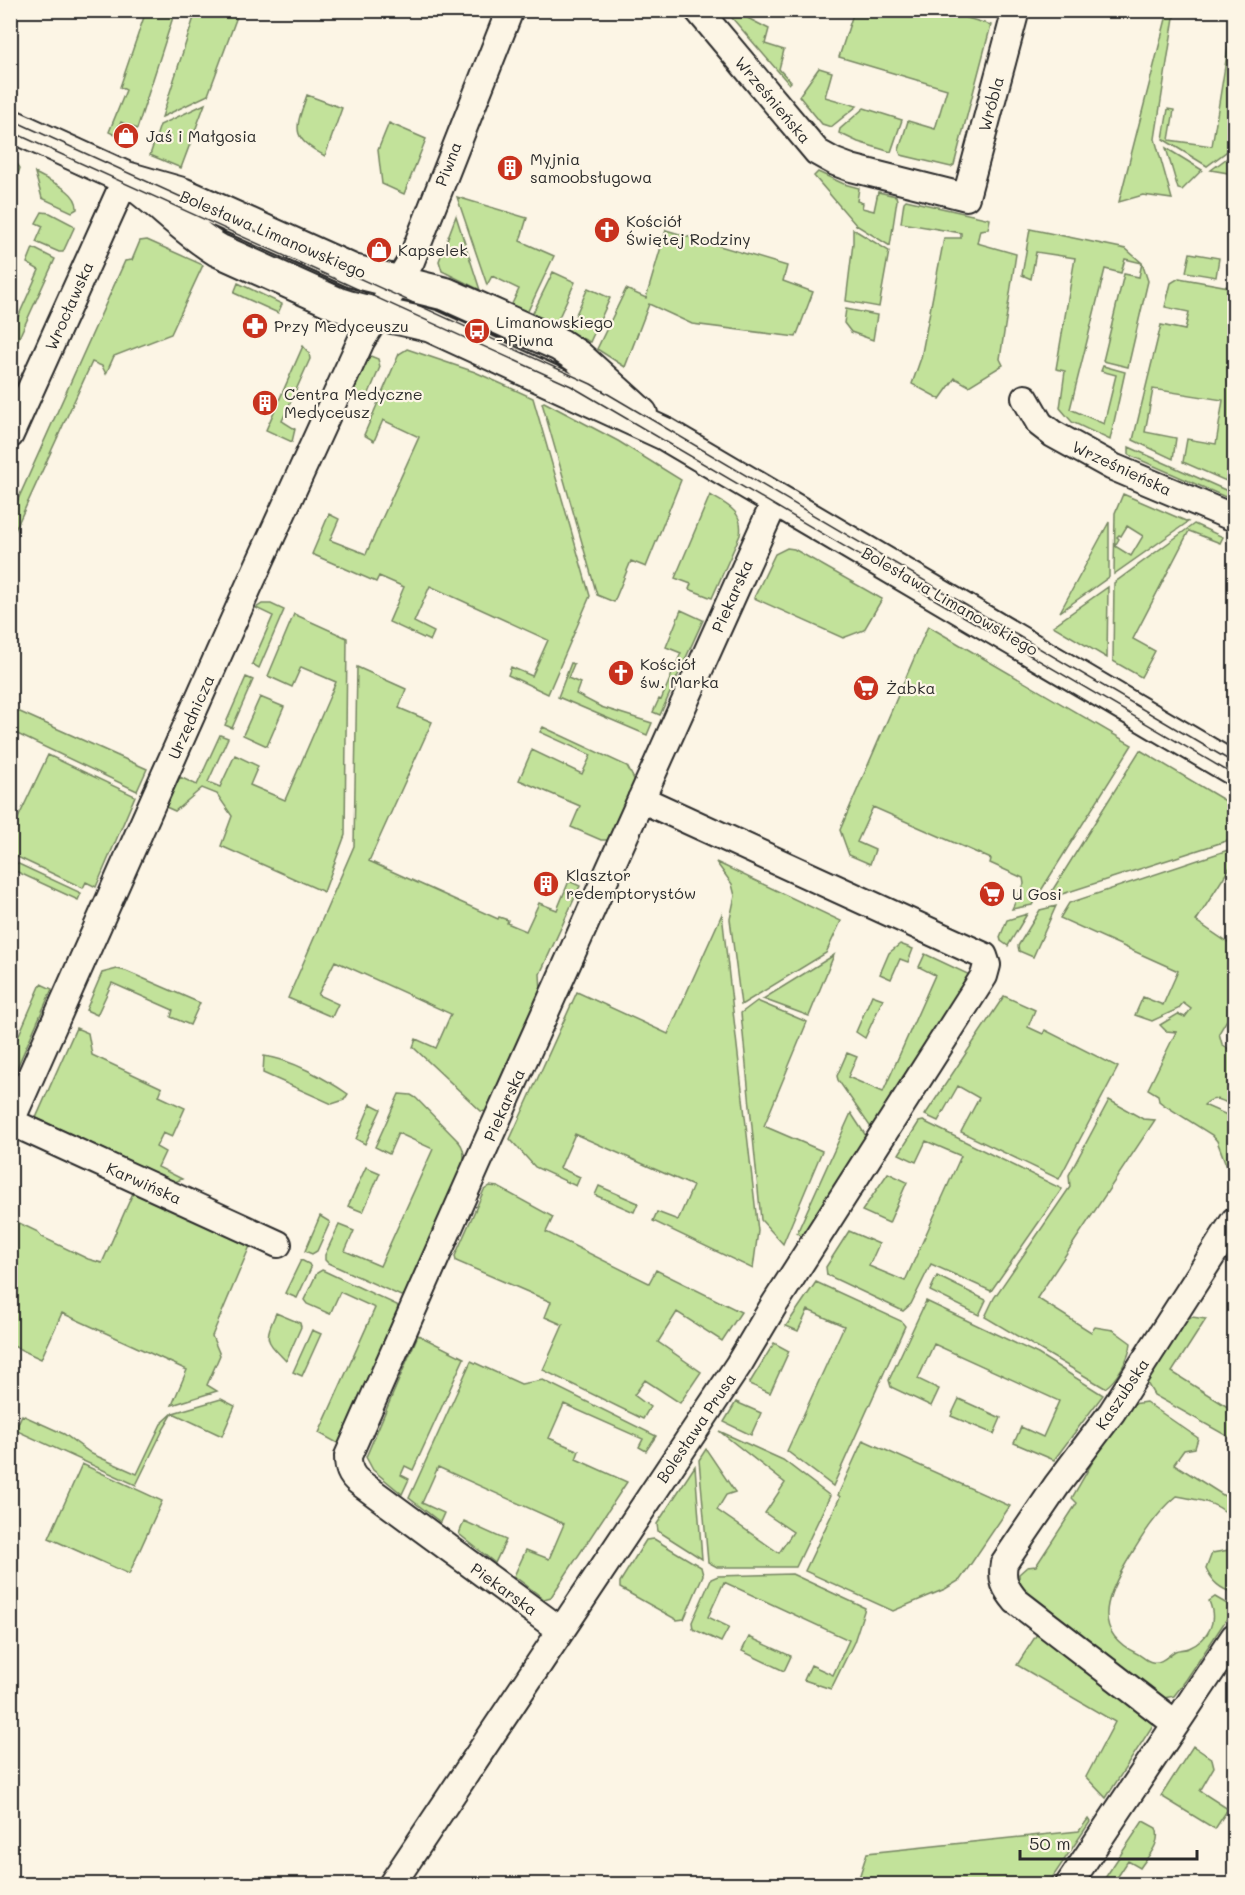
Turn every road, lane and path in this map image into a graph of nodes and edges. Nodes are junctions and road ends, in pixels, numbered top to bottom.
1 (510, 10) edge
2 (698, 10) edge
3 (1016, 10) edge
4 (10, 125) edge
5 (126, 178) junction
6 (966, 197) joint
7 (399, 282) junction
8 (378, 314) junction
9 (1025, 398) dead end
10 (665, 434) junction
11 (10, 435) edge
12 (776, 499) junction
13 (1234, 518) edge
14 (1234, 769) edge
15 (641, 799) junction
16 (11, 1123) edge
17 (1234, 1221) edge
18 (278, 1244) dead end
19 (560, 1630) junction
20 (1234, 1637) edge
21 (1176, 1724) junction
22 (392, 1884) edge
23 (1069, 1884) edge

1 - 7 street, Piwna
2 - 6 street, Wrześnieńska
3 - 6 street, Wróbla
4 - 5 street, Bolesława Limanowskiego
5 - 7 street, Bolesława Limanowskiego
5 - 8 street, Bolesława Limanowskiego
5 - 11 street, Wrocławska
7 - 8 street, Piwna
7 - 10 street, Bolesława Limanowskiego
8 - 10 street, Bolesława Limanowskiego
8 - 16 street, Urzędnicza
9 - 13 street, Wrześnieńska
10 - 12 street, Bolesława Limanowskiego
12 - 14 street, Bolesława Limanowskiego
12 - 15 street, Piekarska
15 - 19 street, Piekarska
15 - 19 street, Bolesława Prusa
16 - 18 street, Karwińska
17 - 21 street, Kaszubska
19 - 22 street, Bolesława Prusa
20 - 21 street
21 - 23 street

